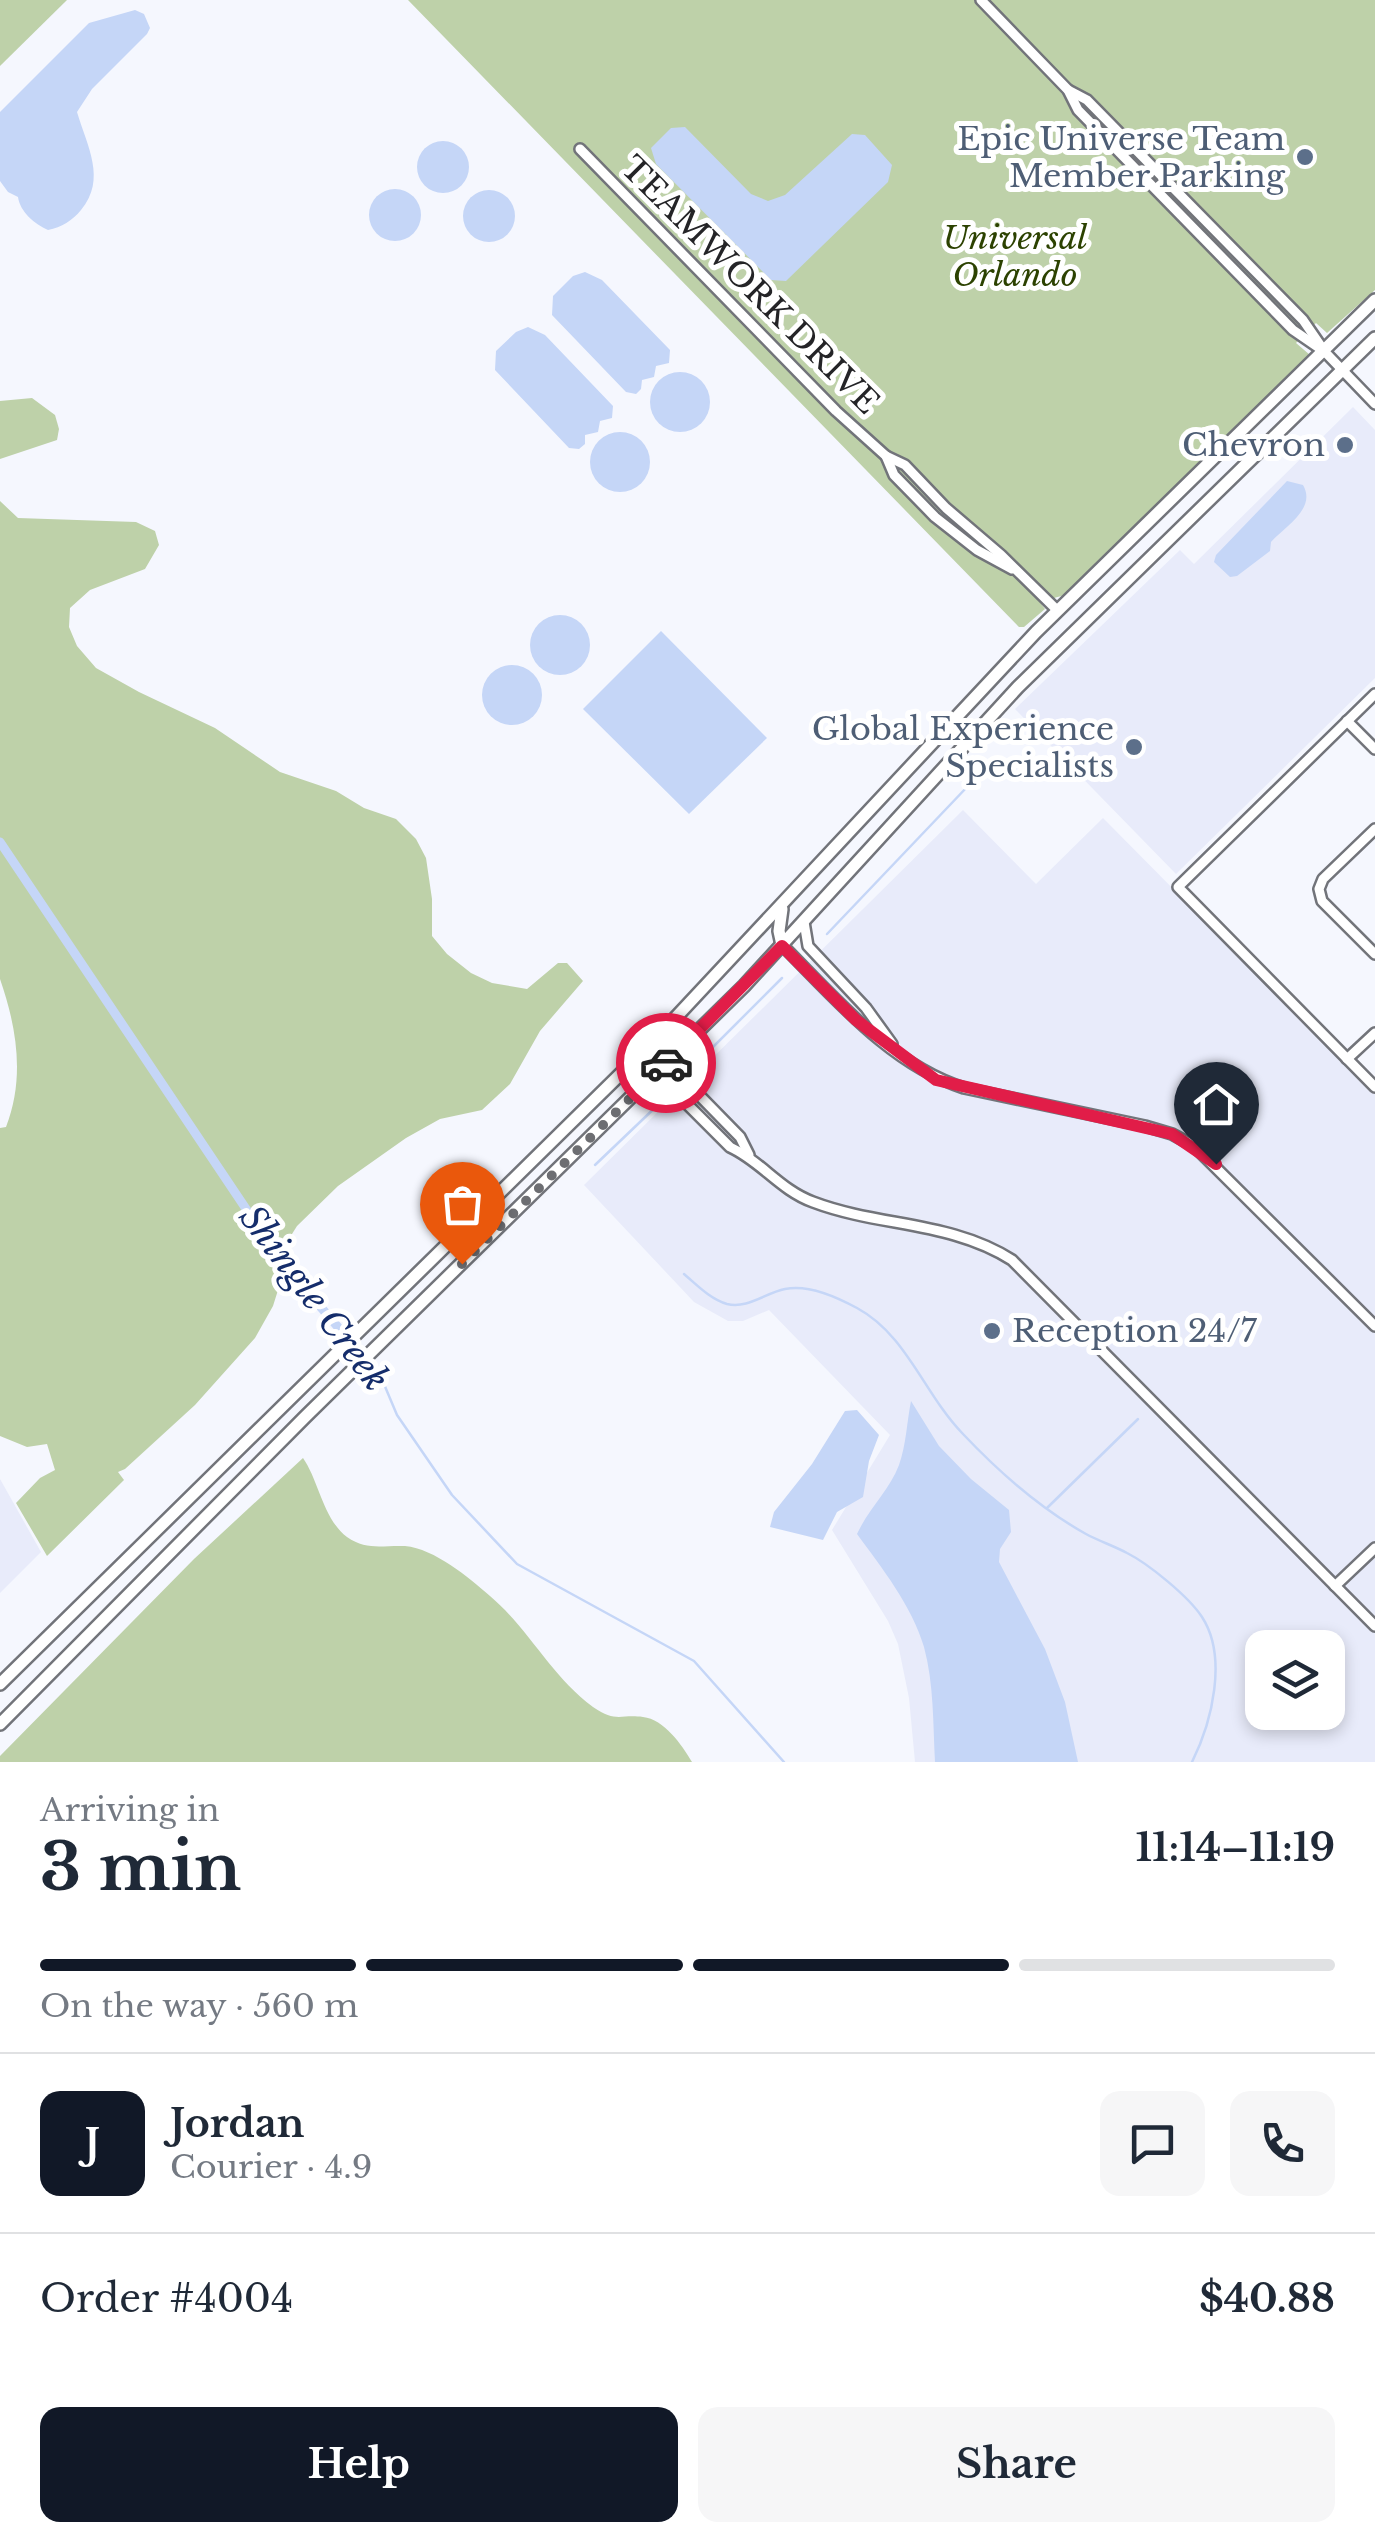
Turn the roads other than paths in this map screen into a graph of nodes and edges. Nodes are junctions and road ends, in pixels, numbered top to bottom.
1 (980, 0) edge
2 (580, 149) dead end
3 (1375, 300) edge
4 (1375, 338) edge
5 (1325, 352) junction
6 (1342, 370) junction
7 (1375, 404) edge
8 (1057, 610) junction
9 (1375, 694) edge
10 (1347, 721) junction
11 (1375, 749) edge
12 (1375, 829) edge
13 (783, 904) junction
14 (804, 922) junction
15 (782, 946) junction
16 (1375, 954) edge
17 (1375, 1032) edge
18 (650, 1045) junction
19 (897, 1050) junction
20 (639, 1056) junction
21 (1348, 1059) junction
22 (667, 1062) junction
23 (656, 1073) junction
24 (1375, 1087) edge
25 (717, 1113) junction
26 (705, 1124) junction
27 (749, 1155) junction
28 (1375, 1326) edge
29 (1375, 1548) edge
30 (1336, 1586) junction
31 (1375, 1626) edge
32 (0, 1684) edge
33 (0, 1724) edge

1 - 5 street
2 - 8 street, TEAMWORK DRIVE
3 - 5 main road
4 - 6 main road
5 - 6 street
5 - 8 main road
6 - 7 street
6 - 14 main road
8 - 13 main road
9 - 10 street
10 - 11 street
10 - 21 street
12 - 16 street
13 - 15 main road
13 - 18 main road
14 - 15 main road
14 - 19 street
15 - 19 street
15 - 22 main road
17 - 21 street
18 - 20 main road
18 - 22 street
19 - 28 street
20 - 23 street
20 - 32 main road
21 - 24 street
22 - 23 main road
22 - 25 street
23 - 26 street
23 - 33 main road
25 - 26 street
25 - 27 street
26 - 27 street
27 - 30 street
29 - 30 street
30 - 31 street

